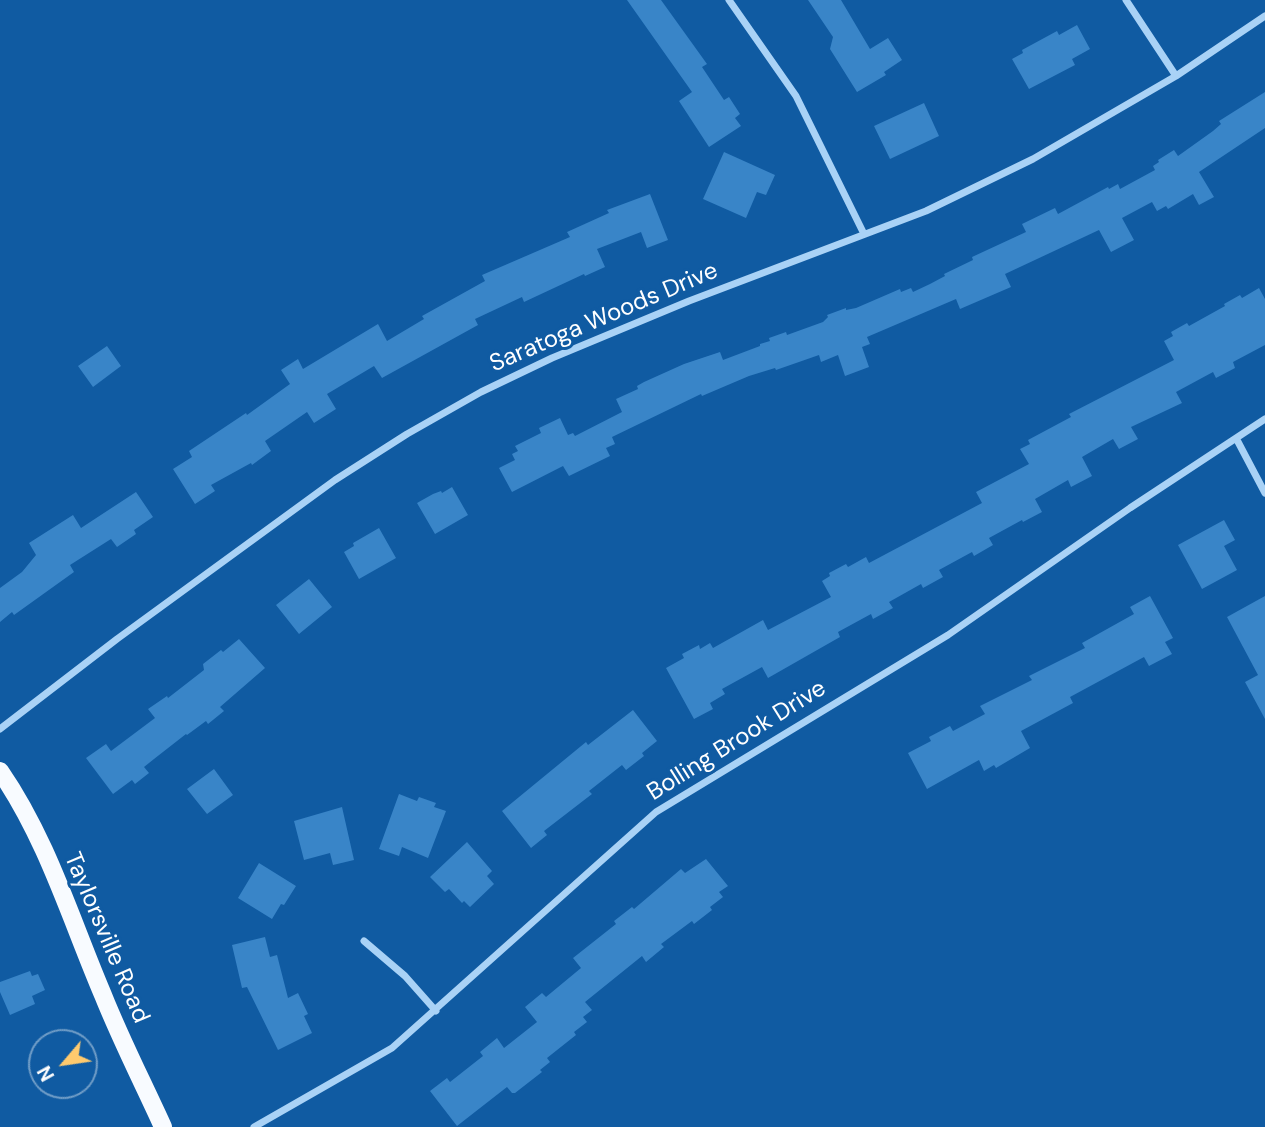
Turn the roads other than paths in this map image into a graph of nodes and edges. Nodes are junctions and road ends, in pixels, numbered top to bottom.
1 (729, 0) edge
2 (1126, 0) edge
3 (1265, 16) edge
4 (1176, 76) junction
5 (864, 234) junction
6 (1265, 419) edge
7 (1236, 438) junction
8 (1265, 493) edge
9 (0, 729) edge
10 (0, 771) edge
11 (364, 941) dead end
12 (436, 1011) junction
13 (163, 1127) edge
14 (254, 1127) edge

1 - 5 street
2 - 4 street
3 - 4 street, Saratoga Woods Drive
4 - 5 street, Saratoga Woods Drive
5 - 9 street, Saratoga Woods Drive
6 - 7 street, Bolling Brook Drive
7 - 8 street
7 - 12 street, Bolling Brook Drive
10 - 13 main road, Taylorsville Road
11 - 12 street
12 - 14 street, Bolling Brook Drive

